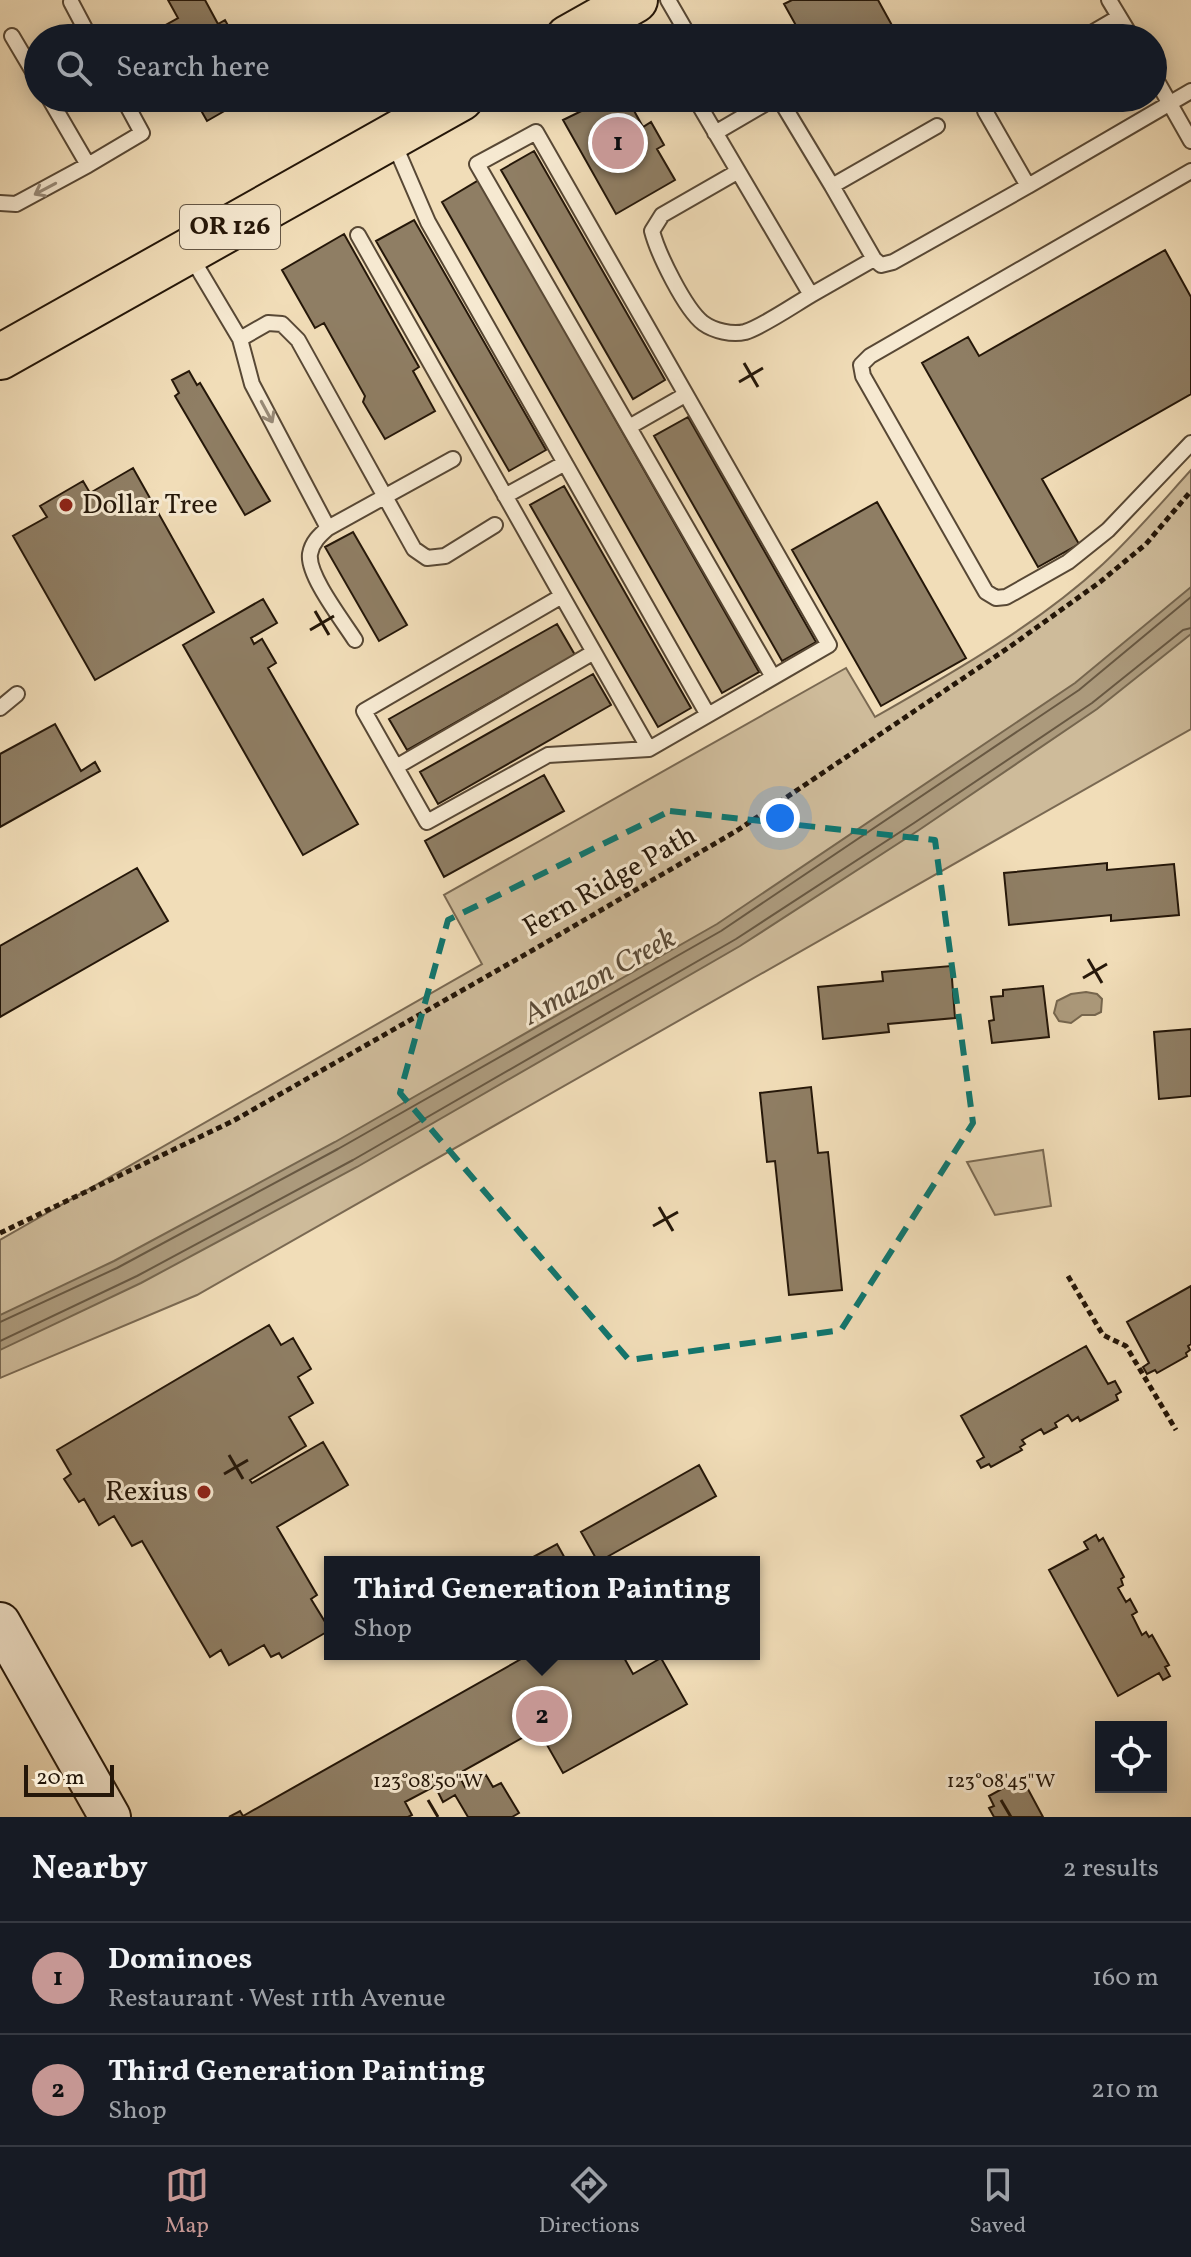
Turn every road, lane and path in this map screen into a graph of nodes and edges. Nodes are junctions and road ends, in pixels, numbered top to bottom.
1 (635, 0) edge
2 (668, 0) edge
3 (1109, 0) edge
4 (71, 2) edge
5 (1119, 17) junction
6 (83, 24) edge
7 (593, 24) edge
8 (682, 24) edge
9 (1107, 24) edge
10 (1123, 24) edge
11 (12, 36) dead end
12 (24, 56) edge
13 (1191, 91) edge
14 (1167, 98) edge
15 (1170, 103) junction
16 (1167, 105) edge
17 (57, 112) edge
18 (131, 112) edge
19 (436, 112) edge
20 (703, 112) edge
21 (752, 112) edge
22 (786, 112) edge
23 (986, 112) edge
24 (1155, 112) edge
25 (937, 126) dead end
26 (715, 133) junction
27 (392, 137) junction
28 (1191, 141) edge
29 (88, 165) junction
30 (1191, 171) edge
31 (737, 172) junction
32 (832, 186) junction
33 (1028, 186) junction
34 (0, 203) edge
35 (358, 235) dead end
36 (188, 251) junction
37 (874, 259) junction
38 (811, 295) junction
39 (240, 339) junction
40 (0, 357) edge
41 (685, 395) junction
42 (629, 427) junction
43 (1191, 443) edge
44 (453, 459) dead end
45 (565, 463) junction
46 (1191, 491) edge
47 (505, 496) junction
48 (386, 497) junction
49 (495, 525) dead end
50 (328, 528) junction
51 (562, 596) junction
52 (355, 640) dead end
53 (594, 652) junction
54 (773, 677) junction
55 (17, 694) dead end
56 (0, 708) edge
57 (708, 715) junction
58 (649, 749) junction
59 (396, 767) junction
60 (0, 1233) edge
61 (1068, 1276) dead end
62 (1176, 1430) dead end
63 (0, 1623) edge
64 (110, 1817) edge

1 - 7 main road
2 - 8 lane
3 - 5 lane
4 - 6 lane
5 - 9 lane
5 - 10 lane
11 - 12 lane
13 - 15 lane
14 - 15 lane
15 - 16 lane
15 - 28 lane
17 - 29 lane
18 - 29 lane
19 - 27 main road, OR 126
20 - 26 lane
21 - 26 lane
22 - 32 lane
23 - 33 lane
24 - 33 lane
25 - 32 lane
26 - 31 lane
27 - 36 main road, OR 126
27 - 45 lane
29 -> 34 lane
30 - 43 lane
31 - 38 lane
31 - 38 lane
32 - 37 lane
33 - 37 lane
35 - 47 lane
36 - 39 lane
36 - 40 main road, OR 126
37 - 38 lane
39 - 48 lane
39 -> 50 lane
41 - 42 lane
41 - 42 lane
41 - 54 lane
42 - 54 lane
44 - 48 lane
45 - 47 lane
45 - 57 lane
46 - 60 path, Fern Ridge Path
47 - 51 lane
48 - 49 lane
48 - 50 lane
50 - 52 lane
51 - 53 lane
51 - 59 lane
53 - 58 lane
53 - 59 lane
54 - 57 lane
55 - 56 lane
57 - 58 lane
58 - 59 lane
61 - 62 path
63 - 64 main road

